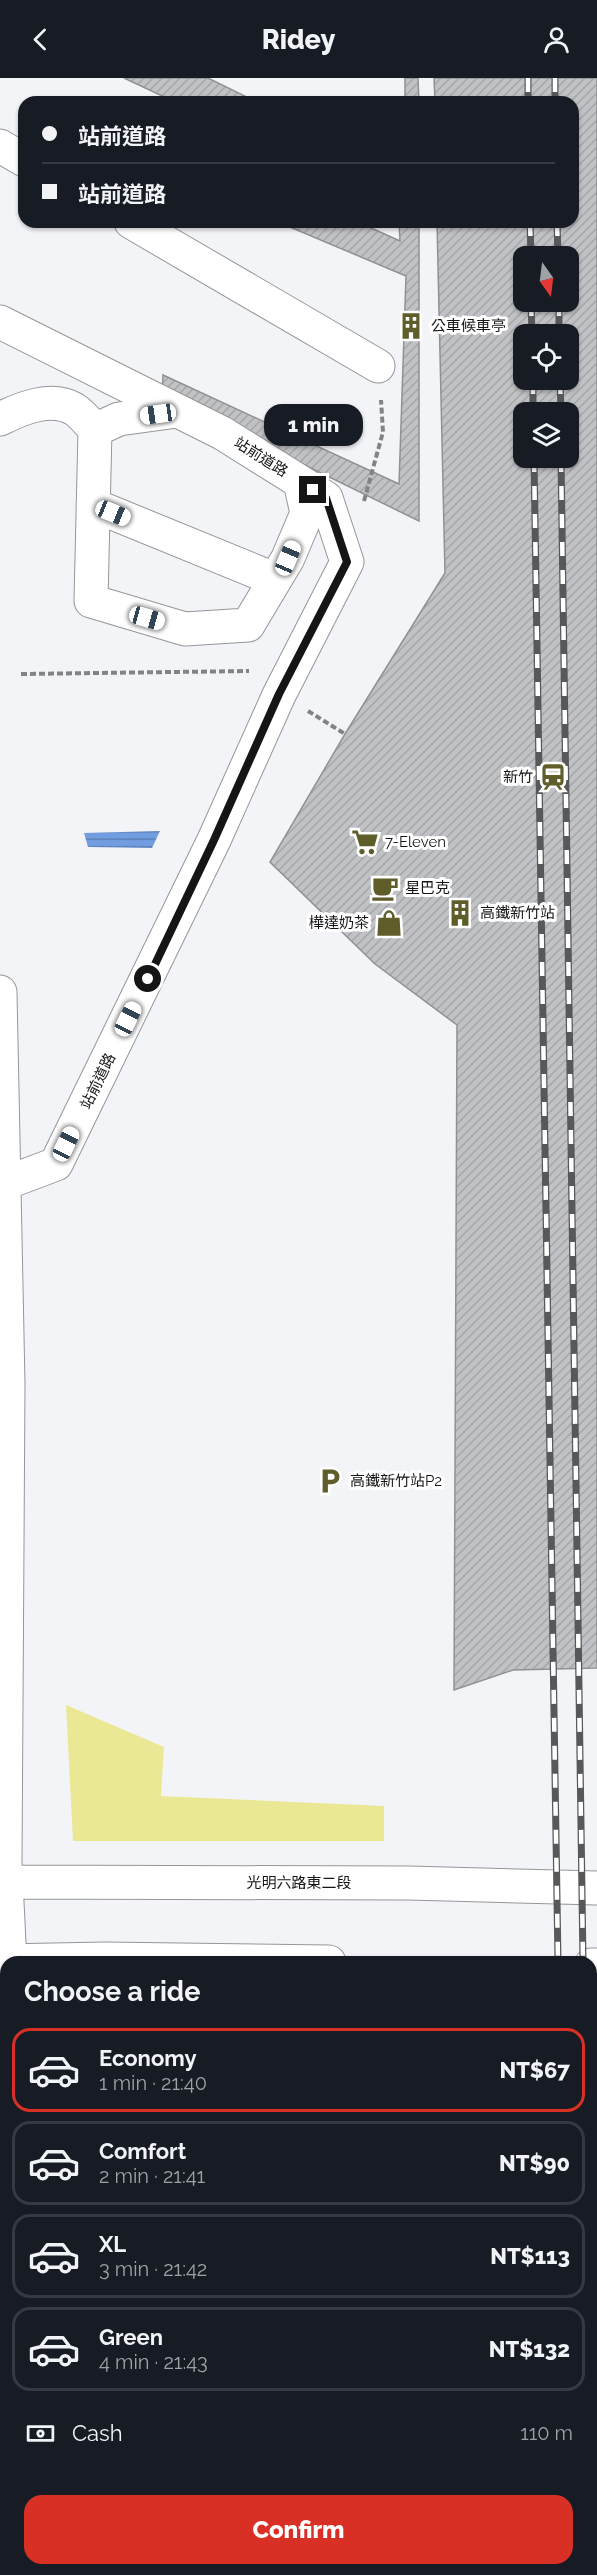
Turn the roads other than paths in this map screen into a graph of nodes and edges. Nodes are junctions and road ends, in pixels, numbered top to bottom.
1 (0, 146) edge
2 (18, 156) edge
3 (140, 228) edge
4 (0, 322) edge
5 (378, 366) road end
6 (177, 411) junction
7 (0, 419) edge
8 (95, 430) junction
9 (300, 482) junction
10 (93, 505) junction
11 (274, 579) junction
12 (0, 992) edge
13 (3, 1184) junction
14 (3, 1882) edge
15 (597, 1888) edge
16 (6, 1956) edge

1 - 2 street
3 - 5 street
4 - 6 street, 站前道路
6 - 8 street
6 - 9 street, 站前道路
7 - 8 street
8 - 10 street
9 - 11 street
9 - 13 street, 站前道路
10 - 11 street
10 - 11 street
12 - 13 street
13 - 14 street
14 - 15 street, 光明六路東二段
14 - 16 street

